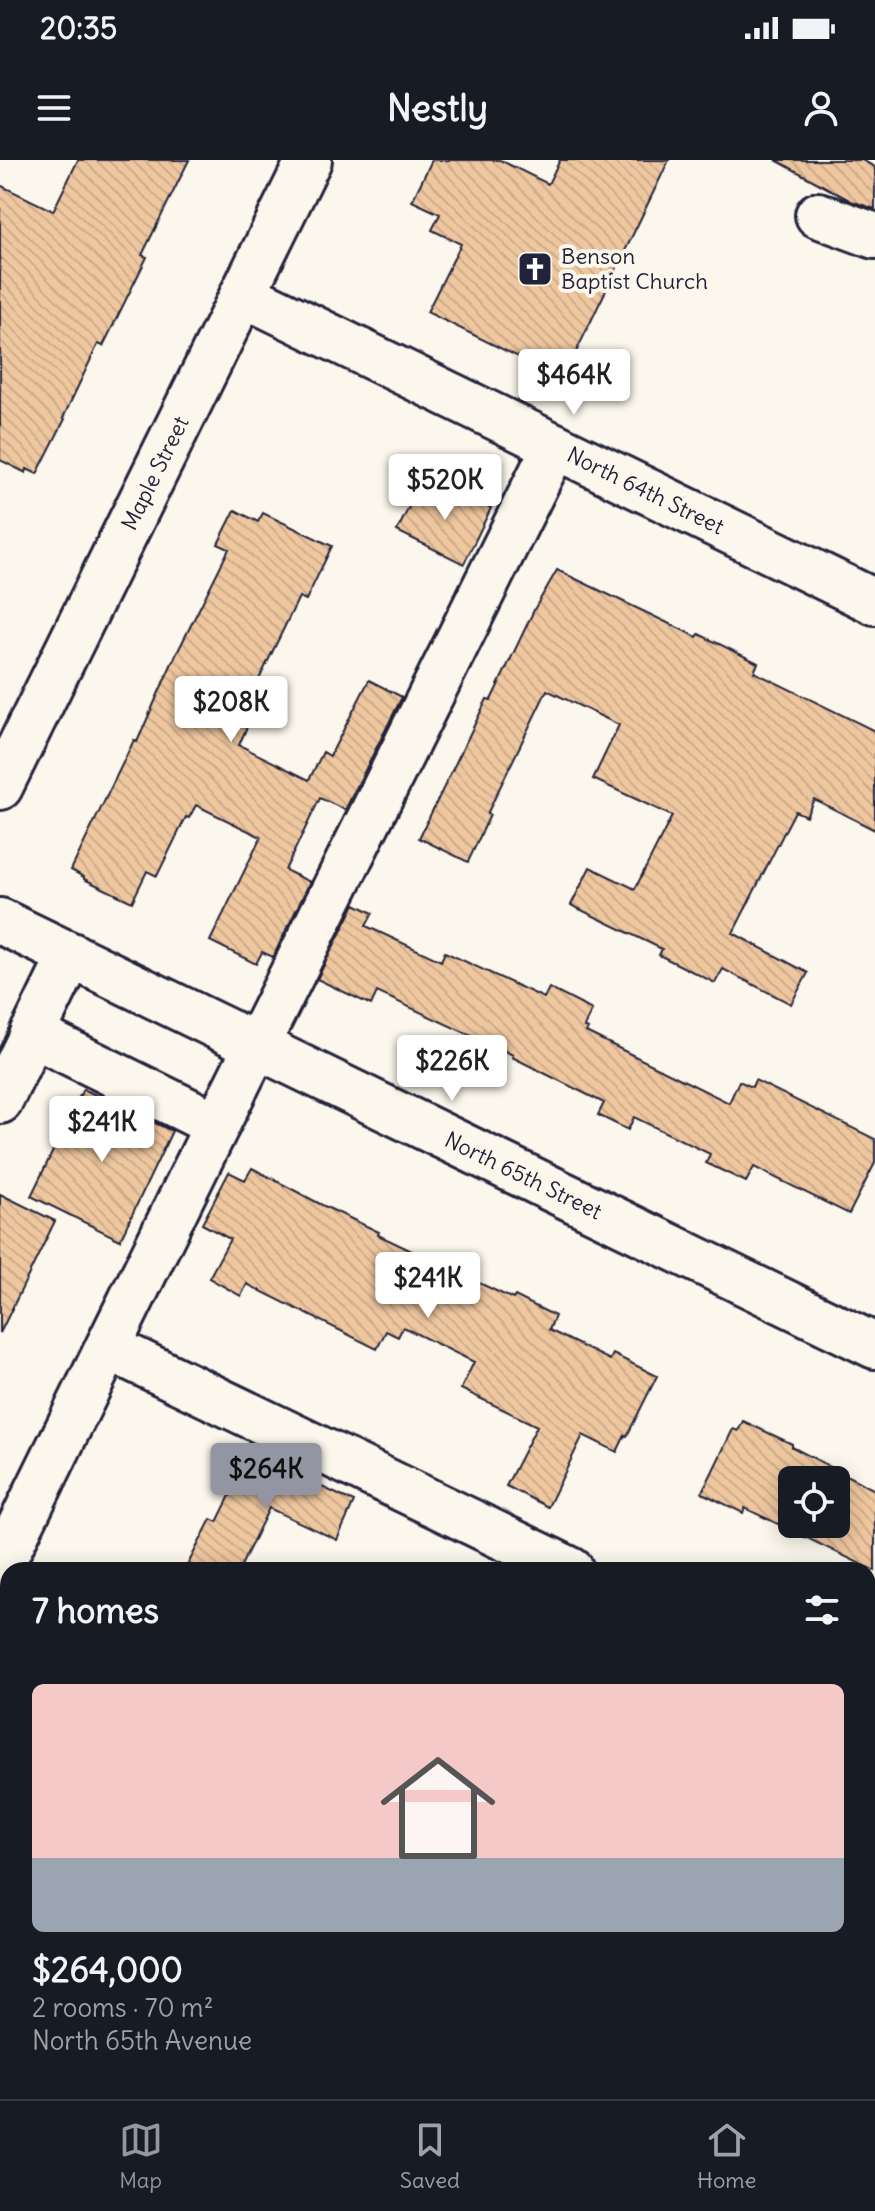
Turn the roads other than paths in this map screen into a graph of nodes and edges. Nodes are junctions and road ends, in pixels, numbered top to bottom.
1 (309, 160) edge
2 (818, 215) dead end
3 (875, 236) edge
4 (243, 294) junction
5 (555, 446) junction
6 (875, 602) edge
7 (0, 787) edge
8 (0, 921) edge
9 (71, 955) junction
10 (32, 1034) junction
11 (257, 1045) junction
12 (0, 1101) edge
13 (217, 1125) junction
14 (875, 1346) edge
15 (108, 1347) junction
16 (2, 1562) edge
17 (554, 1562) edge

1 - 4 street, Maple Street
2 - 3 street
4 - 5 street, North 64th Street
4 - 7 street, Maple Street
5 - 6 street, North 64th Street
5 - 11 street
8 - 9 street, North 65th Street
9 - 10 street
9 - 11 street, North 65th Street
10 - 12 street
10 - 13 street
11 - 13 street
11 - 14 street, North 65th Street
13 - 15 street
15 - 16 street
15 - 17 street

